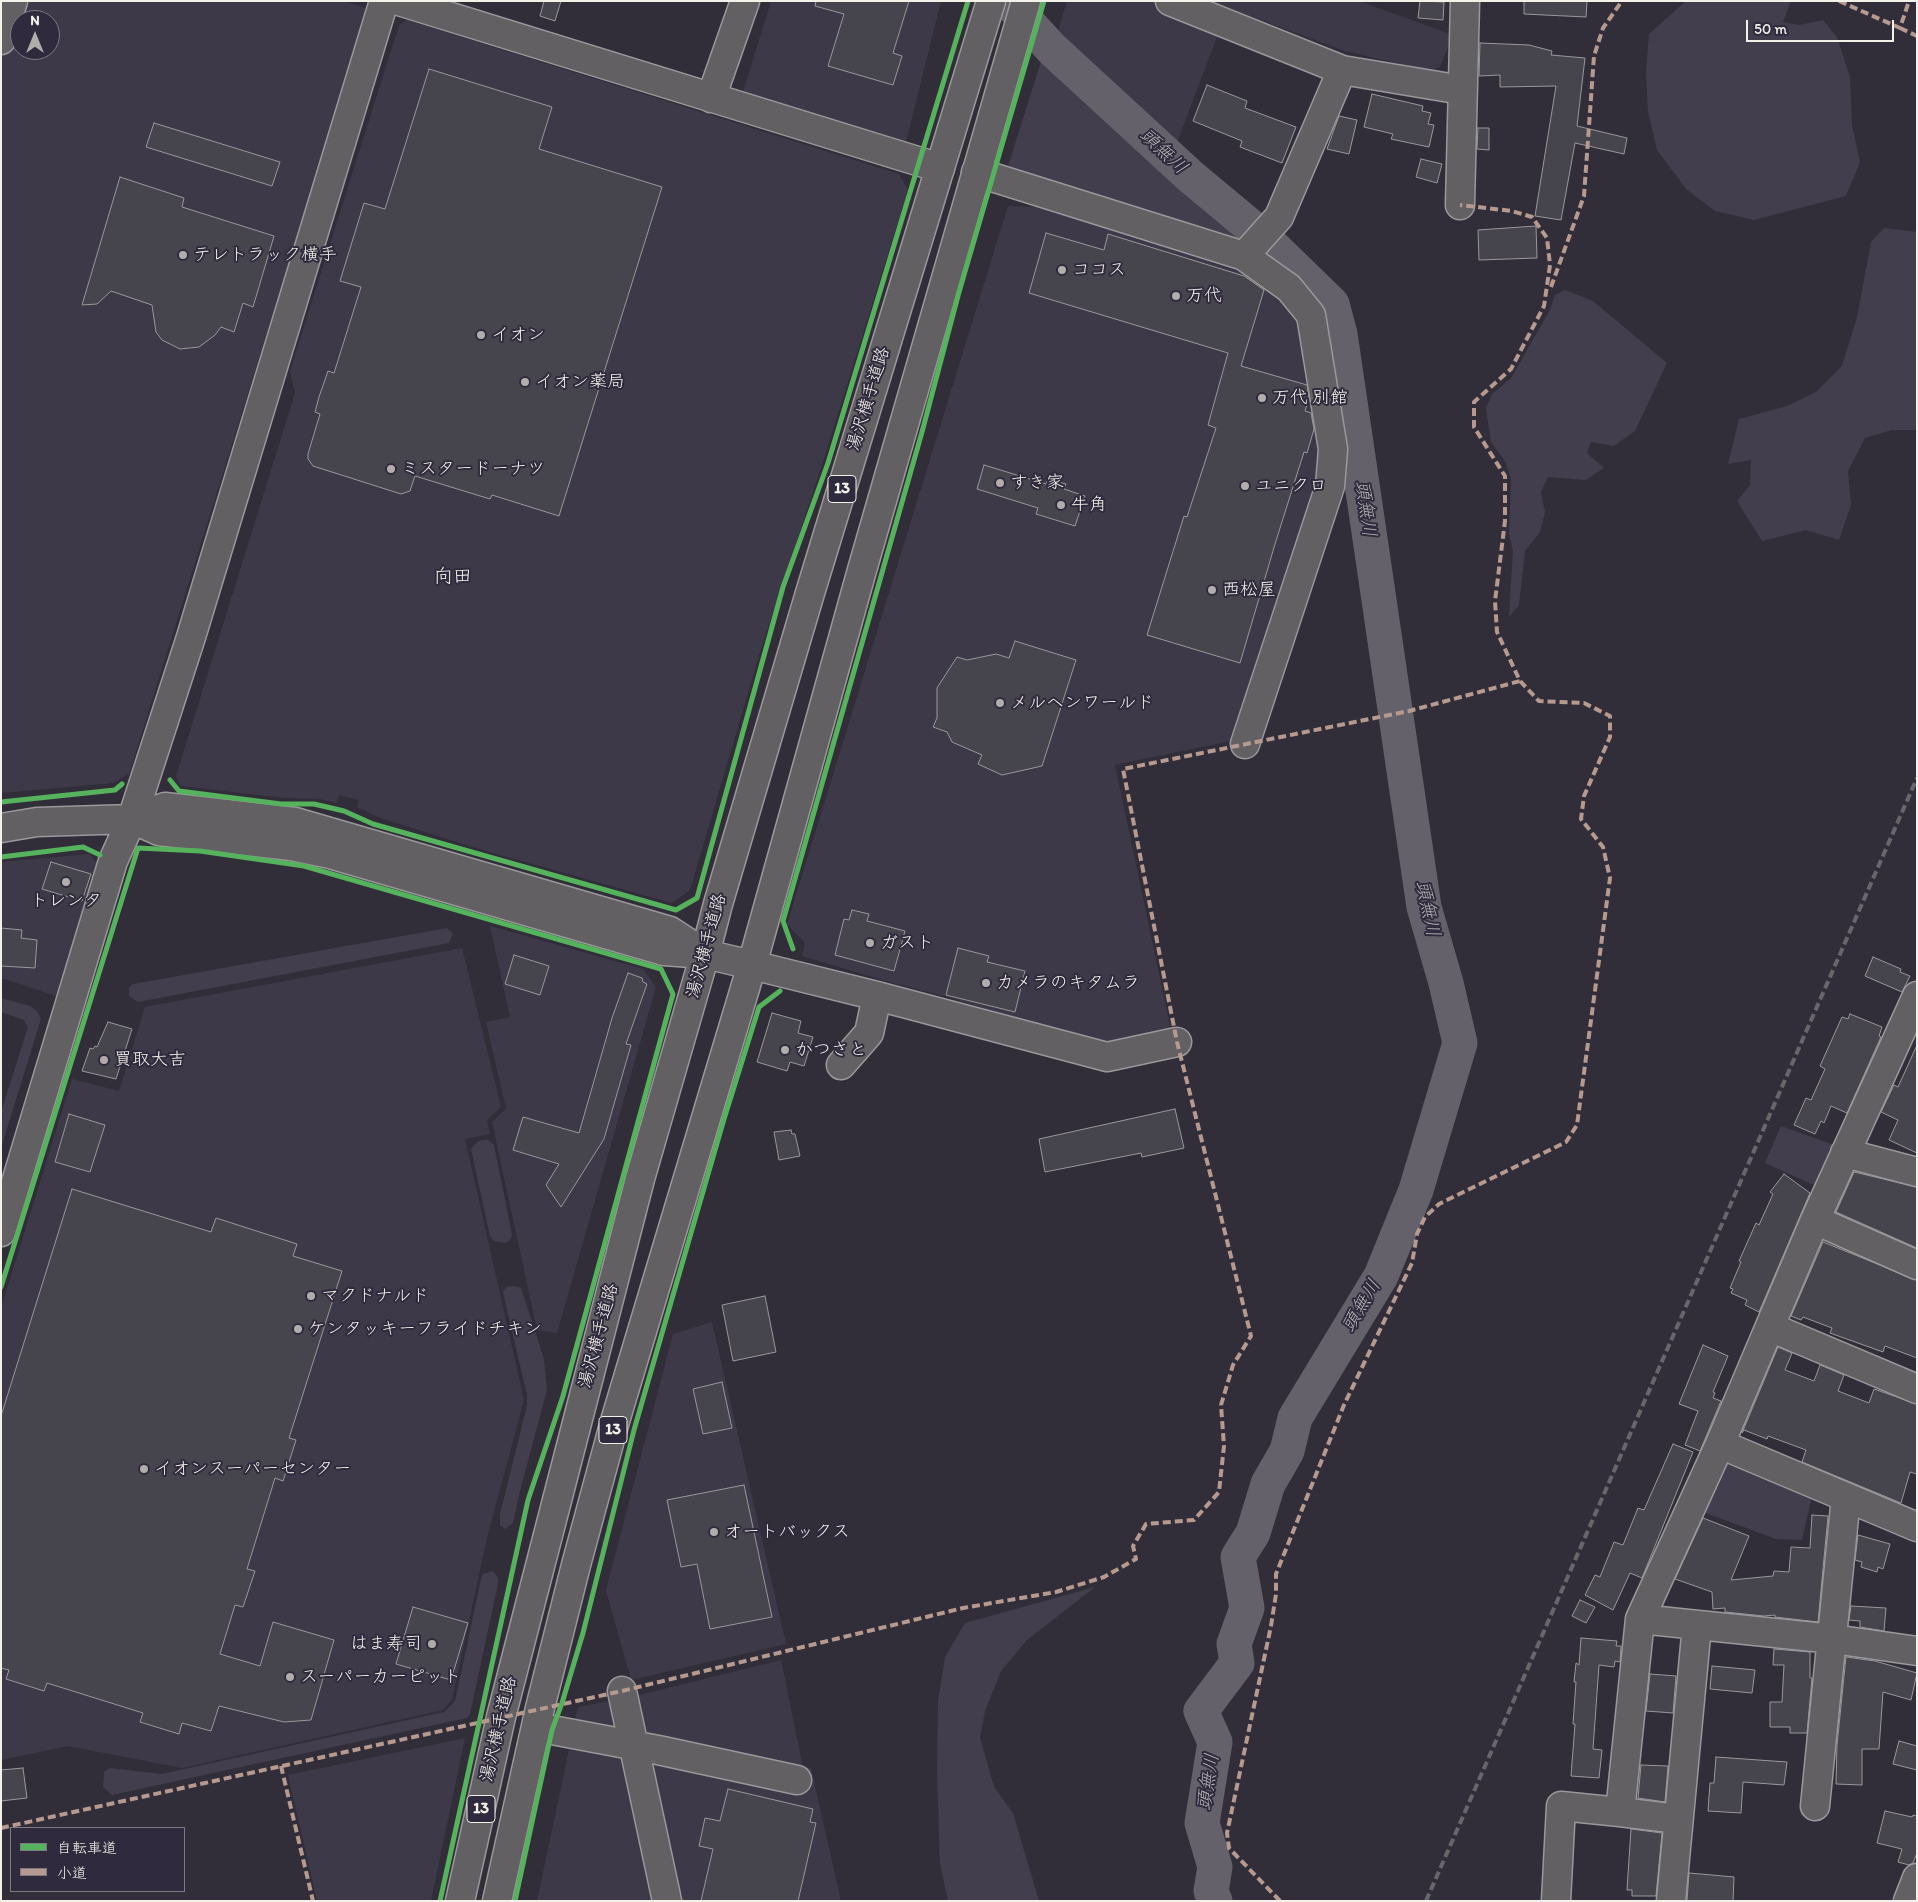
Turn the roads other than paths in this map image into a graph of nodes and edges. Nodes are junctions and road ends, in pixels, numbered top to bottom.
1 (13, 1) edge
2 (384, 1) edge
3 (399, 1) edge
4 (745, 1) edge
5 (1026, 1) edge
6 (1170, 1) edge
7 (1465, 1) edge
8 (988, 13) edge
9 (1, 40) edge
10 (1342, 70) junction
11 (1462, 90) junction
12 (711, 98) junction
13 (940, 168) junction
14 (976, 172) junction
15 (1460, 205) dead end
16 (1249, 251) junction
17 (1245, 744) dead end
18 (132, 819) junction
19 (1, 828) edge
20 (706, 954) junction
21 (752, 965) junction
22 (877, 996) junction
23 (1917, 996) edge
24 (1176, 1042) dead end
25 (841, 1065) dead end
26 (1845, 1153) junction
27 (1917, 1172) edge
28 (1815, 1220) junction
29 (1, 1232) edge
30 (1917, 1265) edge
31 (1770, 1327) junction
32 (1917, 1389) edge
33 (1720, 1444) junction
34 (1846, 1497) junction
35 (1917, 1527) edge
36 (1640, 1620) junction
37 (1697, 1625) junction
38 (1833, 1639) junction
39 (1917, 1651) edge
40 (622, 1691) dead end
41 (536, 1729) junction
42 (634, 1746) junction
43 (797, 1780) dead end
44 (1815, 1806) dead end
45 (1620, 1812) junction
46 (1678, 1819) junction
47 (1917, 1878) edge
48 (460, 1901) edge
49 (497, 1901) edge
50 (667, 1901) edge
51 (1556, 1901) edge
52 (1670, 1901) edge
53 (1908, 1901) edge

1 - 9 main road
2 - 18 main road
3 - 12 main road
4 - 12 main road
5 - 14 main road, 湯沢横手道路 / 13
6 - 10 main road
7 - 11 main road
8 - 13 main road, 湯沢横手道路 / 13
10 - 11 main road
10 - 16 main road
11 - 15 main road
12 - 13 main road
13 - 20 main road, 湯沢横手道路 / 13
14 - 16 main road
14 - 21 main road, 湯沢横手道路 / 13
16 - 17 main road
18 - 19 main road
18 - 20 main road
18 - 29 main road
20 - 21 main road
20 - 48 main road, 湯沢横手道路 / 13
21 - 22 main road
21 - 41 main road, 湯沢横手道路 / 13
22 - 24 main road
22 - 25 main road
23 - 26 main road
26 - 27 main road
26 - 28 main road
28 - 30 main road
28 - 31 main road
31 - 32 main road
31 - 33 main road
33 - 34 main road
33 - 36 main road
34 - 35 main road
34 - 38 main road
36 - 37 main road
36 - 45 main road
37 - 38 main road
37 - 46 main road
38 - 39 main road
38 - 44 main road
40 - 42 main road
41 - 42 main road
41 - 49 main road, 湯沢横手道路 / 13
42 - 43 main road
42 - 50 main road
45 - 46 main road
45 - 51 main road
46 - 52 main road
47 - 53 main road

